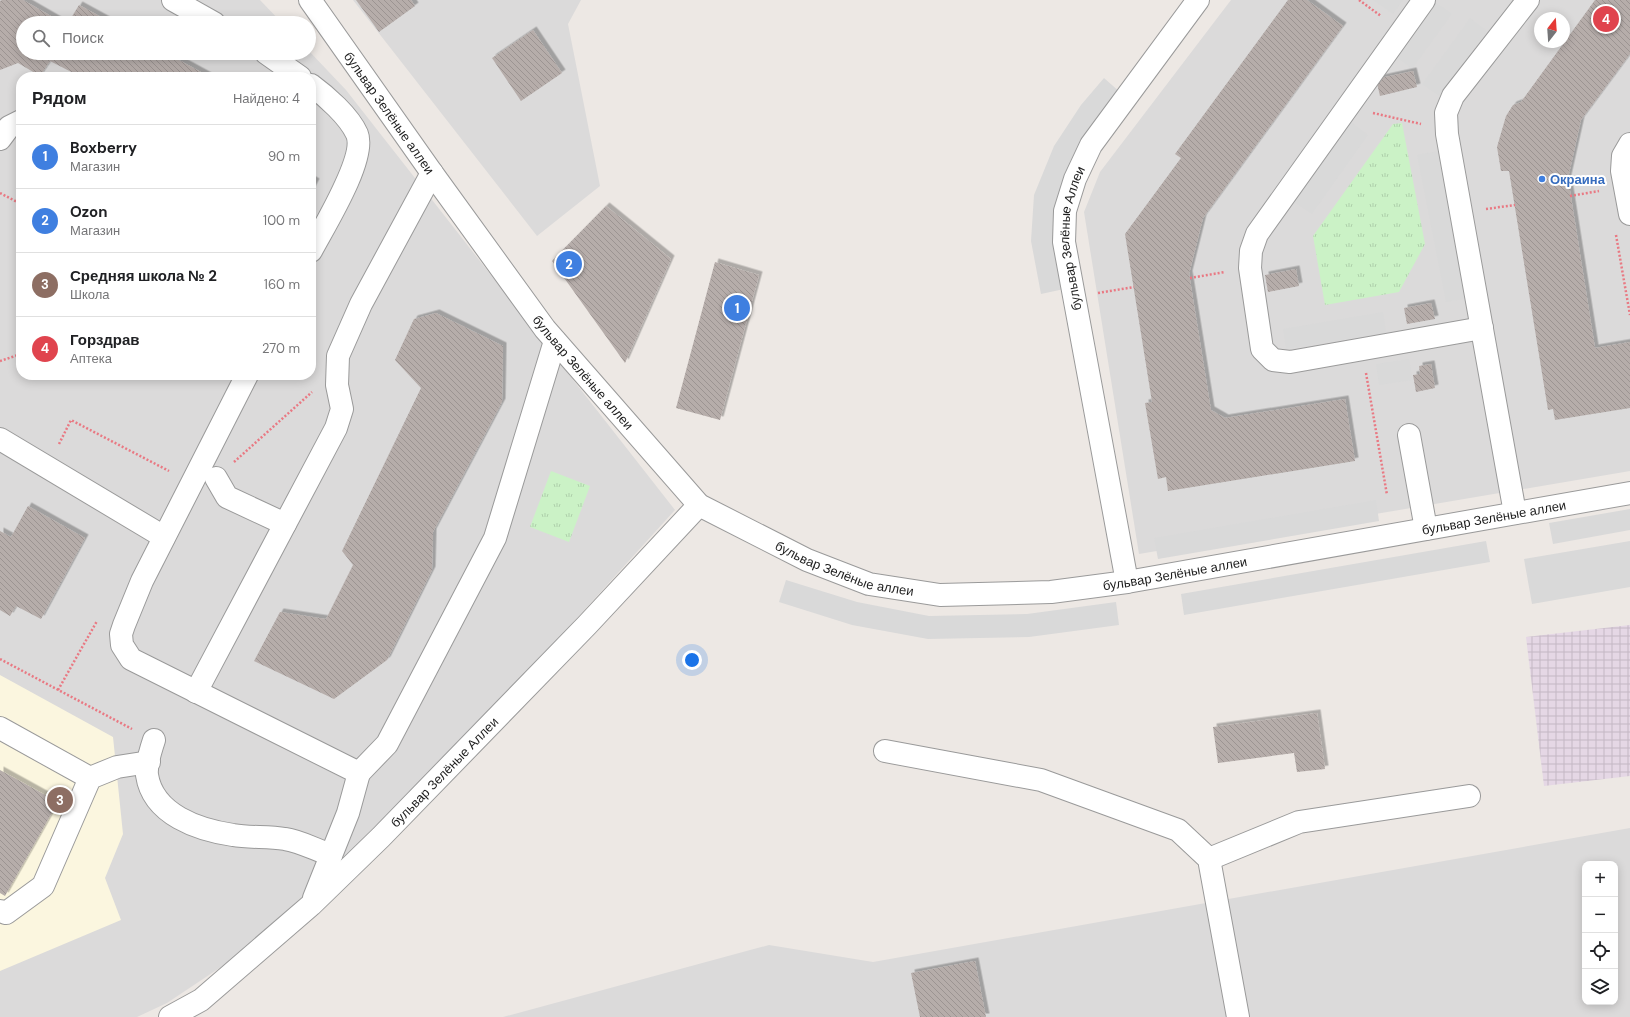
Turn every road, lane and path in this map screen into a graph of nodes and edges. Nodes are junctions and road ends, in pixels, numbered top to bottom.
1 (173, 0) edge
2 (310, 0) edge
3 (1198, 0) edge
4 (1424, 0) edge
5 (1518, 3) edge
6 (202, 16) edge
7 (276, 60) edge
8 (293, 72) edge
9 (316, 89) edge
10 (1348, 107) junction
11 (16, 124) edge
12 (1447, 130) junction
13 (0, 139) edge
14 (1630, 144) edge
15 (432, 174) junction
16 (1625, 187) junction
17 (0, 193) edge
18 (1570, 196) dead end
19 (16, 201) edge
20 (1623, 221) edge
21 (316, 242) edge
22 (1250, 268) junction
23 (1190, 278) dead end
24 (1134, 287) dead end
25 (1074, 297) junction
26 (1630, 315) edge
27 (1482, 328) junction
28 (555, 341) junction
29 (1362, 349) junction
30 (16, 356) edge
31 (0, 361) edge
32 (338, 369) junction
33 (244, 380) edge
34 (1409, 435) dead end
35 (0, 439) edge
36 (216, 478) joint
37 (1630, 493) edge
38 (1387, 494) dead end
39 (699, 505) junction
40 (1515, 513) junction
41 (285, 524) junction
42 (1426, 529) junction
43 (164, 537) junction
44 (1127, 582) junction
45 (99, 616) dead end
46 (0, 659) edge
47 (58, 690) junction
48 (196, 692) junction
49 (0, 728) edge
50 (154, 740) joint
51 (885, 750) dead end
52 (149, 762) junction
53 (359, 773) junction
54 (90, 778) junction
55 (1469, 796) dead end
56 (331, 855) junction
57 (1210, 859) junction
58 (311, 905) junction
59 (0, 911) edge
60 (170, 1017) edge
61 (1238, 1017) edge

1 - 6 street
2 - 15 street, бульвар Зелёные аллеи
3 - 25 street, бульвар Зелёные Аллеи
4 - 10 street
5 - 12 street
7 - 8 street
9 - 21 street
10 - 12 path
10 - 22 street
11 - 13 street
12 - 27 street
14 - 16 street
15 - 28 street, бульвар Зелёные аллеи
15 - 32 street
16 - 18 path
16 - 20 street
17 - 19 path
20 - 26 path
22 - 23 path
22 - 29 street
24 - 25 path
25 - 44 street, бульвар Зелёные Аллеи
27 - 29 street
27 - 40 street
28 - 39 street, бульвар Зелёные аллеи
28 - 53 street
29 - 38 path
30 - 31 path
32 - 36 path
32 - 41 street
33 - 43 street
34 - 42 street
35 - 43 street
36 - 41 street
37 - 40 street, бульвар Зелёные аллеи
39 - 44 street, бульвар Зелёные аллеи
39 - 58 street, бульвар Зелёные Аллеи
40 - 42 street, бульвар Зелёные аллеи
41 - 48 street
42 - 44 street, бульвар Зелёные аллеи
43 - 48 street
45 - 47 path
46 - 47 path
47 - 50 path
48 - 53 street
49 - 54 street
50 - 52 street
51 - 57 street
52 - 54 street
52 - 56 street
53 - 56 street
54 - 59 street
55 - 57 street
56 - 58 street
57 - 61 street
58 - 60 street, бульвар Зелёные Аллеи

